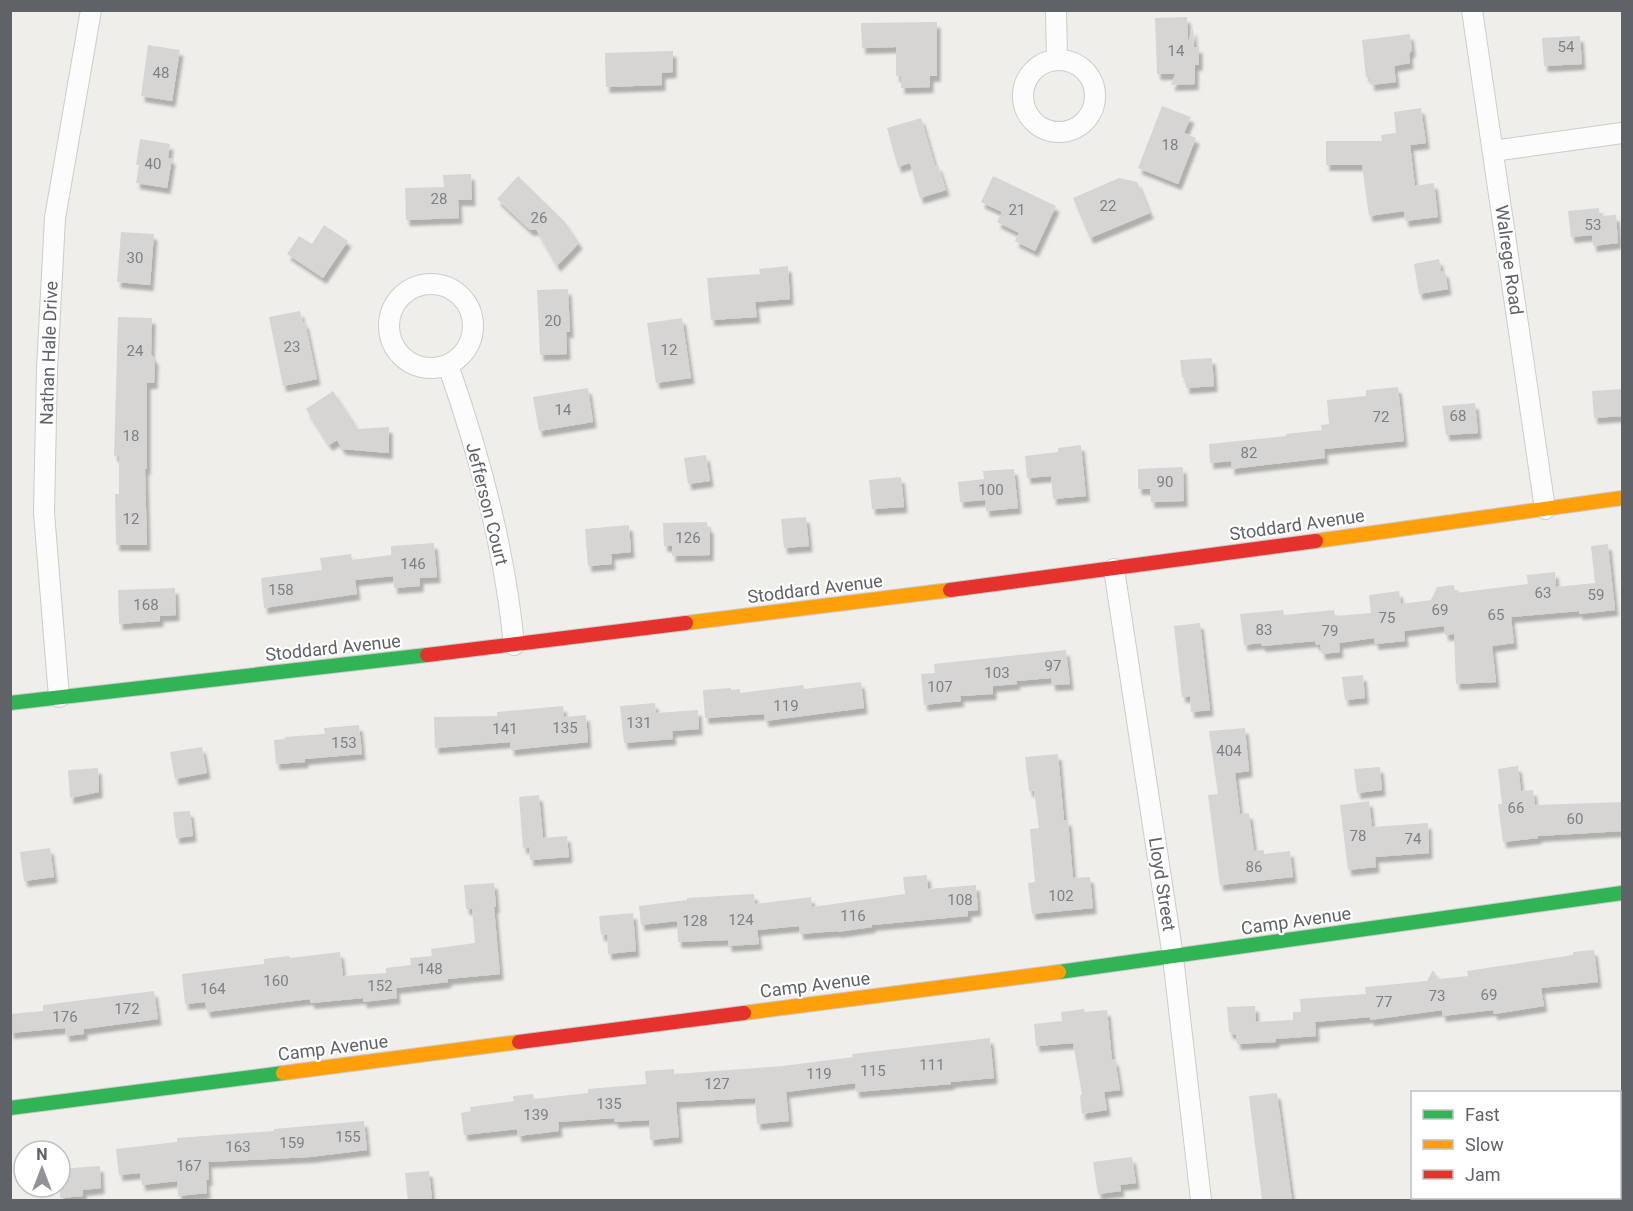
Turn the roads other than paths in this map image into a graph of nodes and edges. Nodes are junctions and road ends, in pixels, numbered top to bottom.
1 (91, 10) edge
2 (1056, 10) edge
3 (1472, 10) edge
4 (1057, 60) dead end
5 (1623, 133) edge
6 (1493, 151) junction
7 (448, 365) junction
8 (1623, 498) edge
9 (1545, 509) junction
10 (1114, 569) junction
11 (514, 645) junction
12 (59, 697) junction
13 (10, 702) edge
14 (1623, 893) edge
15 (1173, 957) junction
16 (10, 1108) edge
17 (1201, 1200) edge

1 - 12 street, Nathan Hale Drive
2 - 4 street
3 - 6 street, Walrege Road
5 - 6 street
6 - 9 street, Walrege Road
7 - 7 street
7 - 11 street, Jefferson Court
8 - 9 street, Stoddard Avenue
9 - 10 street, Stoddard Avenue
10 - 11 street, Stoddard Avenue
10 - 15 street, Lloyd Street
11 - 12 street, Stoddard Avenue
12 - 13 street, Stoddard Avenue
14 - 15 street, Camp Avenue
15 - 16 street, Camp Avenue
15 - 17 street, Lloyd Street

